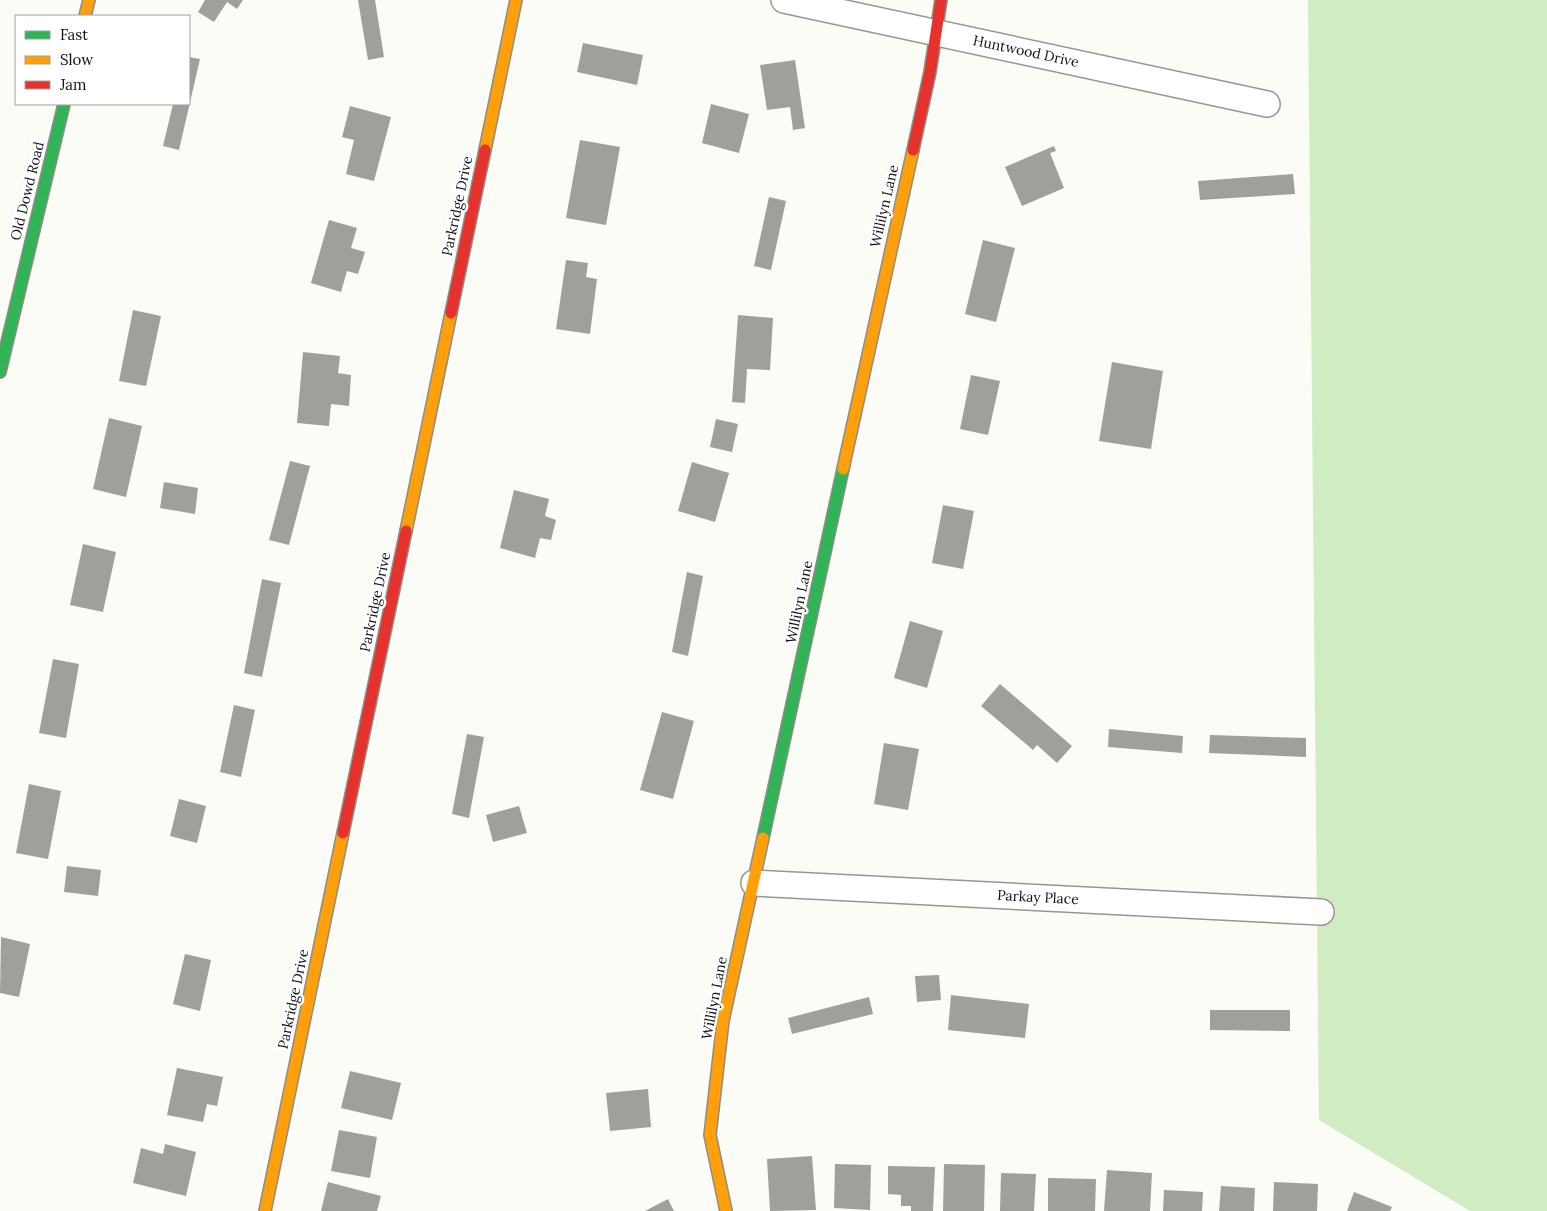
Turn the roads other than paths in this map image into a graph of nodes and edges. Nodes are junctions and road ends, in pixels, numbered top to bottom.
1 (89, 0) edge
2 (516, 0) edge
3 (784, 0) edge
4 (941, 0) edge
5 (85, 15) edge
6 (936, 32) junction
7 (1267, 104) dead end
8 (64, 105) edge
9 (2, 346) edge
10 (0, 372) edge
11 (754, 883) junction
12 (1321, 912) dead end
13 (264, 1211) edge
14 (726, 1211) edge

1 - 5 street
2 - 13 street, Parkridge Drive
3 - 6 street, Huntwood Drive
4 - 6 street, Willilyn Lane
6 - 7 street, Huntwood Drive
6 - 11 street, Willilyn Lane
8 - 9 street, Old Dowd Road
9 - 10 street, Old Dowd Road
11 - 12 street, Parkay Place
11 - 14 street, Willilyn Lane

